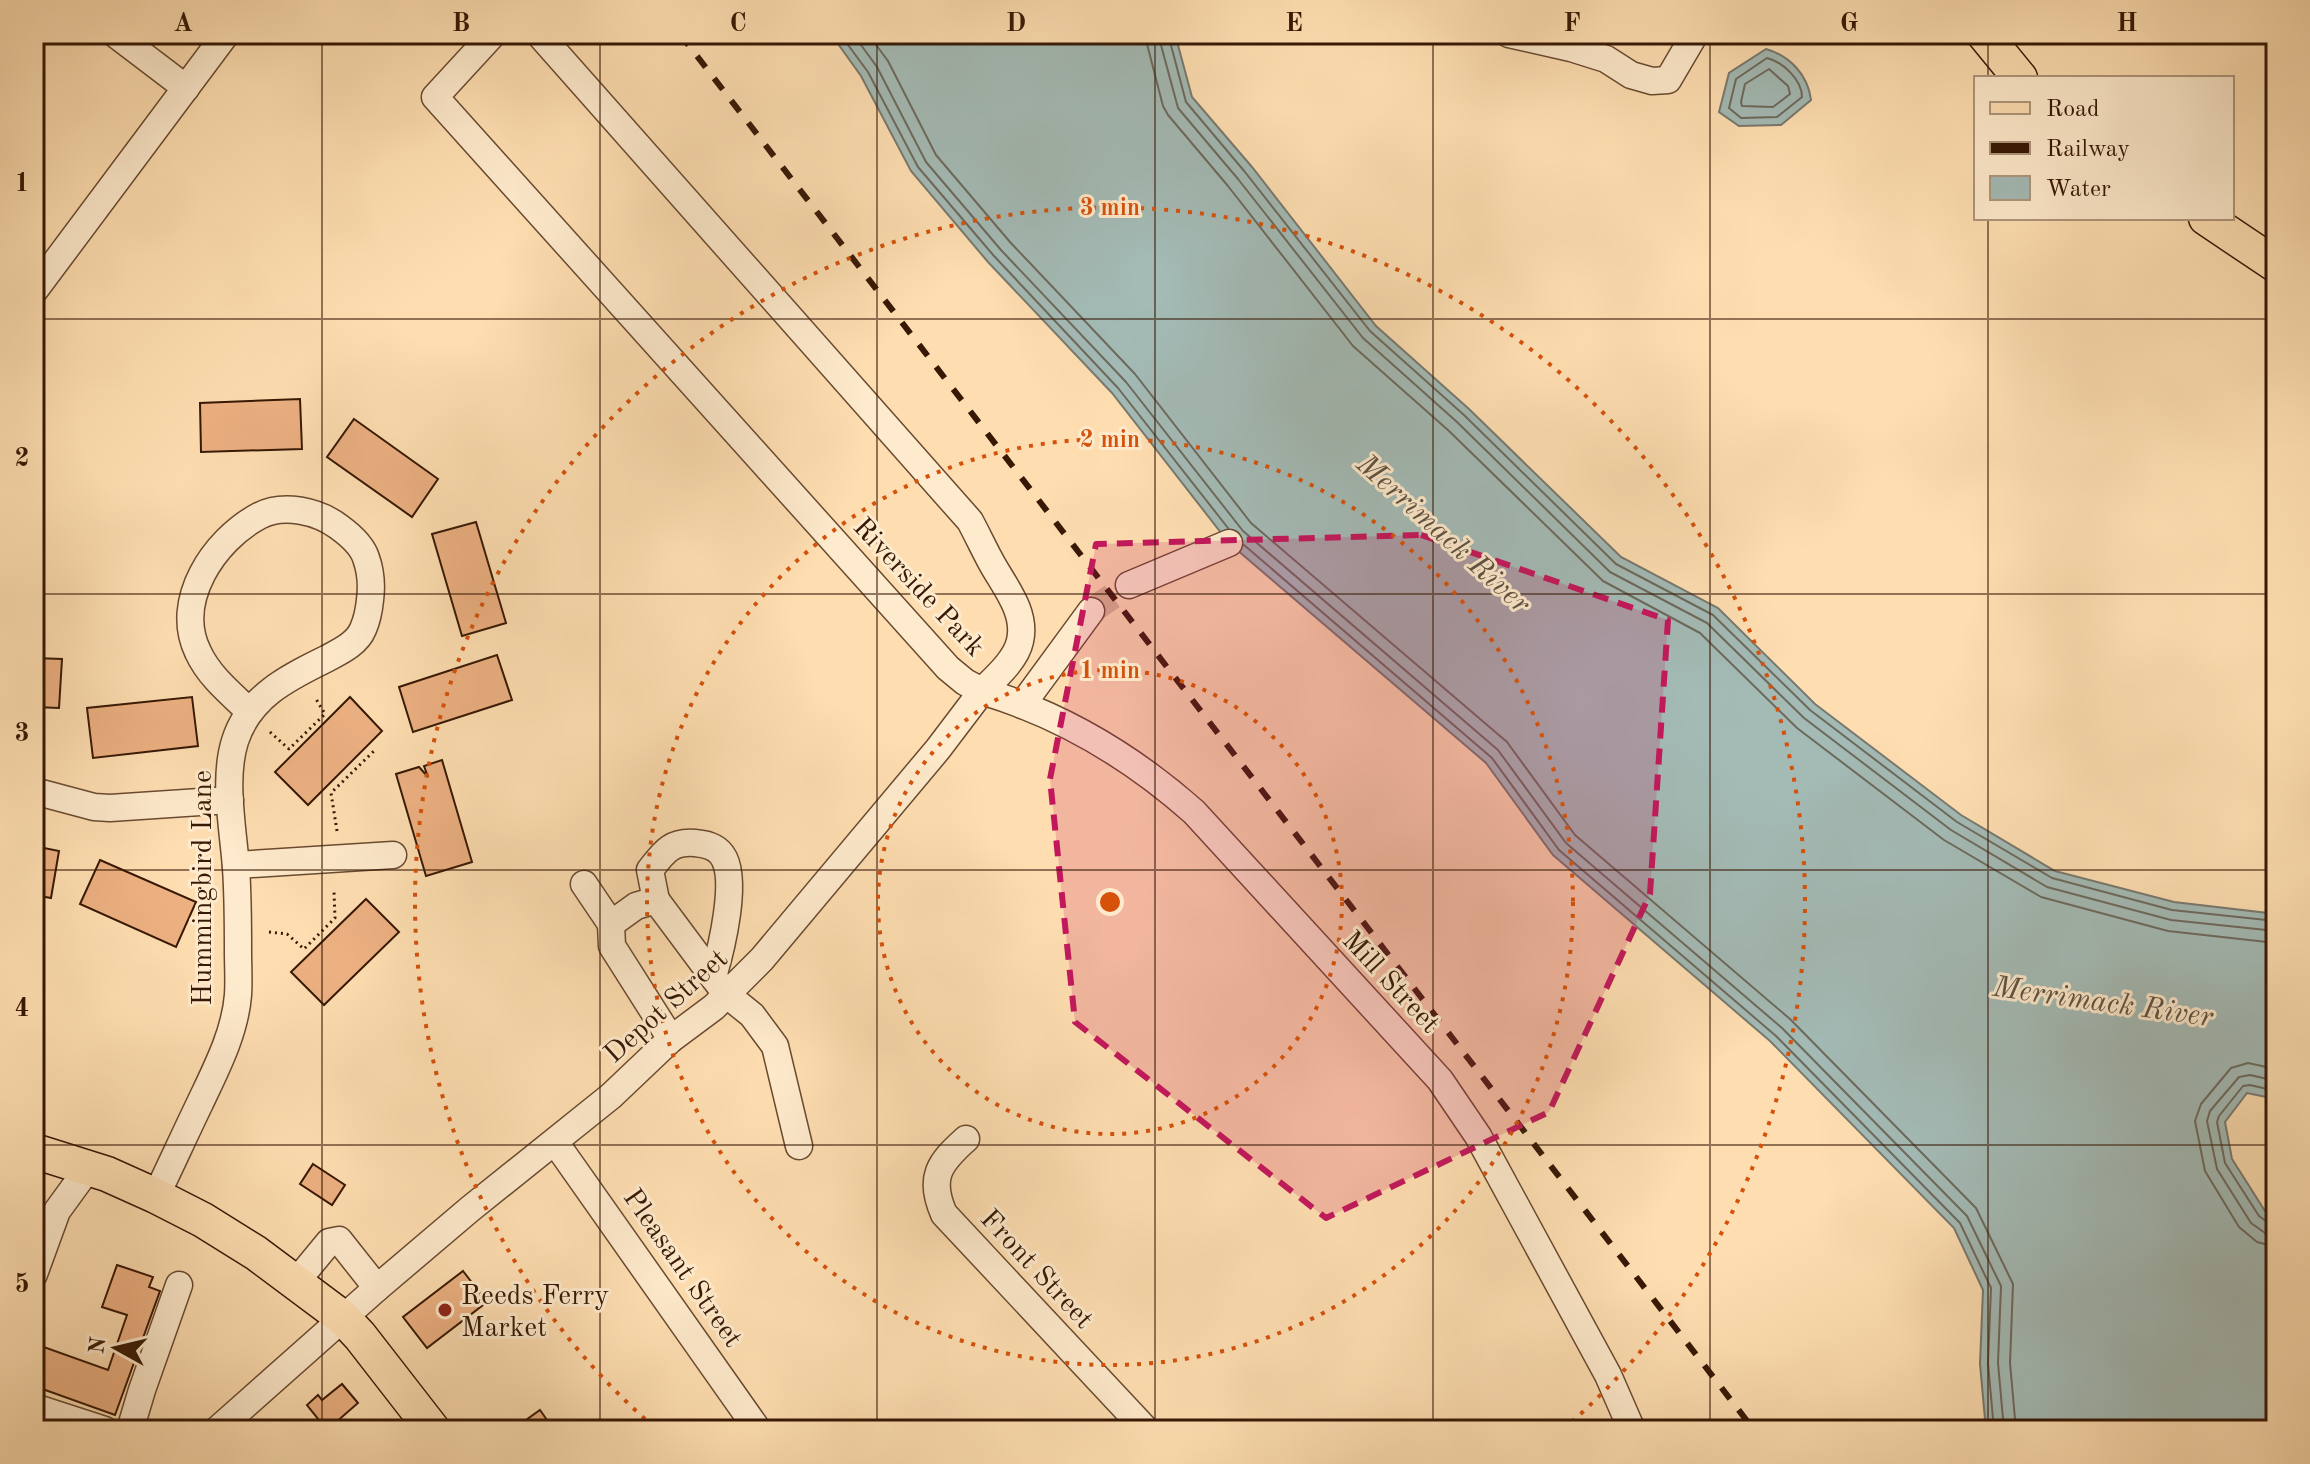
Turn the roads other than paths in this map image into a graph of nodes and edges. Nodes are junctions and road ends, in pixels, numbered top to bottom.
1 (115, 34) edge
2 (226, 34) edge
3 (493, 34) edge
4 (539, 34) edge
5 (1509, 34) edge
6 (1695, 34) edge
7 (1984, 34) edge
8 (2018, 76) edge
9 (186, 88) junction
10 (2209, 220) edge
11 (2276, 265) edge
12 (34, 291) edge
13 (1229, 543) dead end
14 (1129, 585) tunnel mouth
15 (1091, 611) tunnel mouth
16 (982, 691) junction
17 (1022, 705) junction
18 (249, 711) junction
19 (34, 791) edge
20 (230, 800) junction
21 (393, 855) dead end
22 (236, 865) junction
23 (584, 884) dead end
24 (656, 900) junction
25 (611, 924) junction
26 (720, 985) junction
27 (671, 1039) junction
28 (966, 1139) dead end
29 (555, 1142) junction
30 (799, 1146) dead end
31 (34, 1151) edge
32 (89, 1167) junction
33 (156, 1196) junction
34 (34, 1274) edge
35 (296, 1282) junction
36 (179, 1285) dead end
37 (377, 1288) junction
38 (343, 1318) junction
39 (34, 1407) edge
40 (105, 1430) edge
41 (130, 1430) edge
42 (217, 1430) edge
43 (433, 1430) edge
44 (758, 1430) edge
45 (1146, 1430) edge
46 (1632, 1430) edge

1 - 9 street
2 - 9 street
3 - 16 street, Riverside Park
4 - 16 street, Riverside Park
5 - 6 street
7 - 8 main road
9 - 12 street
10 - 11 main road
13 - 14 street
15 - 17 street
16 - 17 street, Mill Street
16 - 26 street, Depot Street
17 - 46 street, Mill Street
18 - 18 street, Hummingbird Lane
18 - 20 street, Hummingbird Lane
19 - 20 street
20 - 22 street, Hummingbird Lane
21 - 22 street
22 - 33 street, Hummingbird Lane
23 - 25 street
24 - 25 street
24 - 26 street
24 - 26 street
25 - 27 street
26 - 27 street, Depot Street
26 - 30 street
27 - 29 street, Depot Street
28 - 45 street, Front Street
29 - 37 street, Depot Street
29 - 44 street, Pleasant Street
31 - 32 main road
32 - 33 main road
32 - 34 street
33 - 35 main road
35 - 37 street
35 - 38 main road
36 - 41 street
37 - 38 street, Depot Street
38 - 42 street, Depot Street
38 - 43 main road
39 - 40 street

